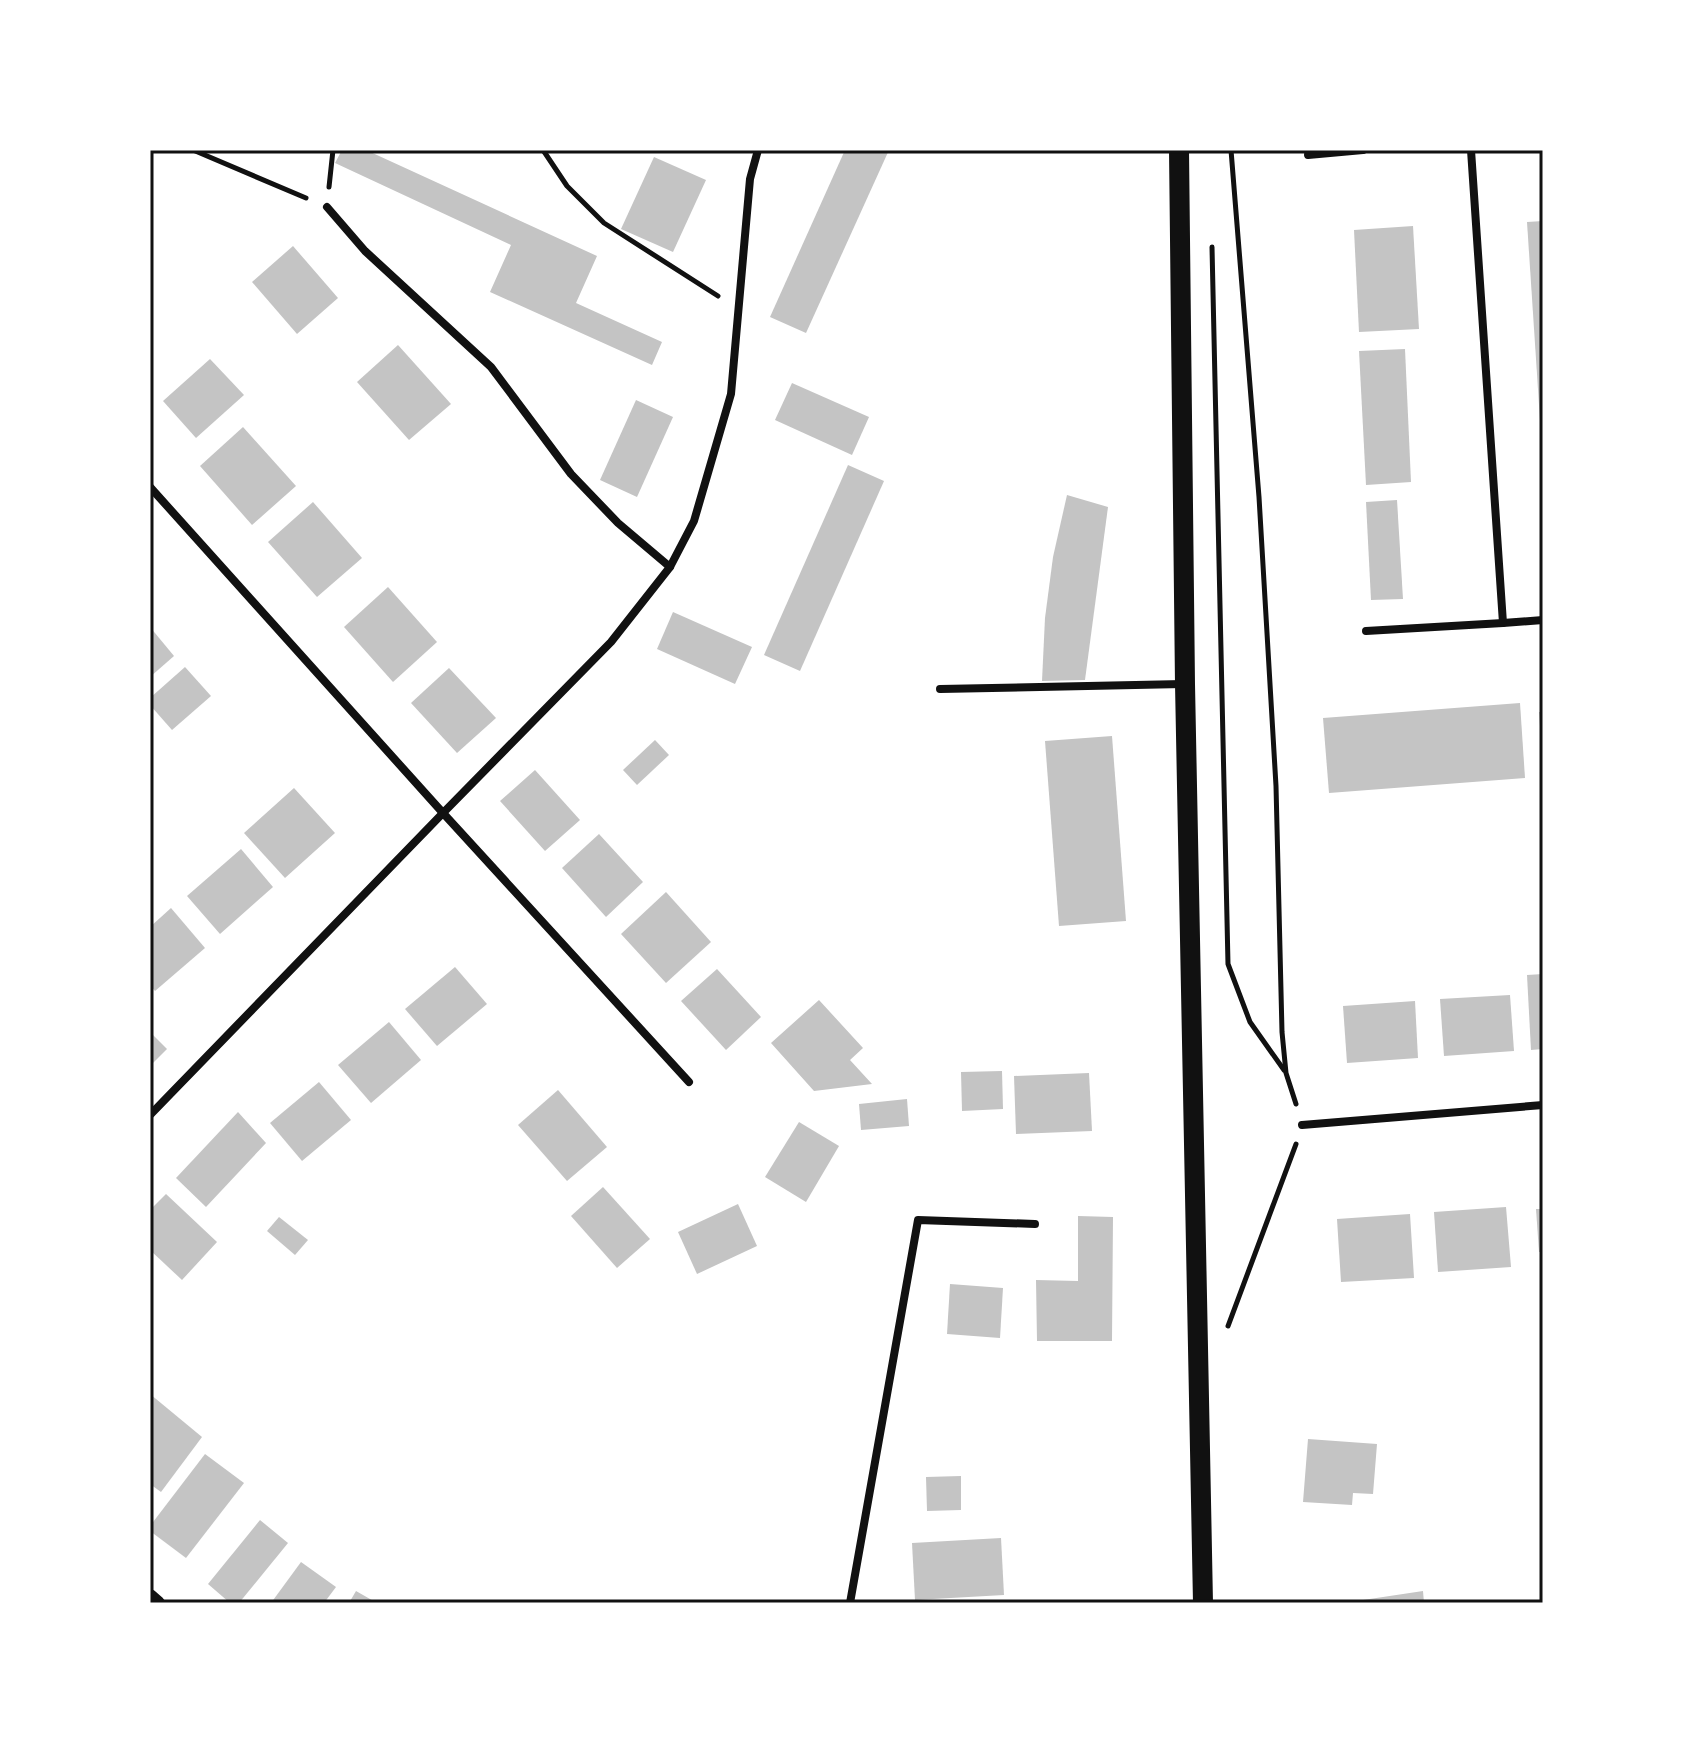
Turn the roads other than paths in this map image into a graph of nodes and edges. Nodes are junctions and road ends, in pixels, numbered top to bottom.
1 (758, 150) edge
2 (1179, 150) edge
3 (1363, 150) edge
4 (1471, 150) edge
5 (1308, 155) dead end
6 (327, 207) road end
7 (150, 487) edge
8 (670, 567) junction
9 (1543, 620) edge
10 (1503, 623) junction
11 (1366, 631) dead end
12 (1185, 684) junction
13 (940, 689) dead end
14 (443, 813) junction
15 (689, 1082) dead end
16 (1543, 1105) edge
17 (150, 1115) edge
18 (1302, 1125) road end
19 (1035, 1224) dead end
20 (150, 1596) edge
21 (158, 1603) edge
22 (850, 1603) edge
23 (1203, 1603) edge

1 - 8 street
2 - 12 main road
3 - 5 street
4 - 10 street
6 - 8 street
7 - 14 street
8 - 14 street
9 - 10 street
10 - 11 street
12 - 13 street
12 - 23 main road
14 - 15 street
14 - 17 street
16 - 18 street
19 - 22 street
20 - 21 street

